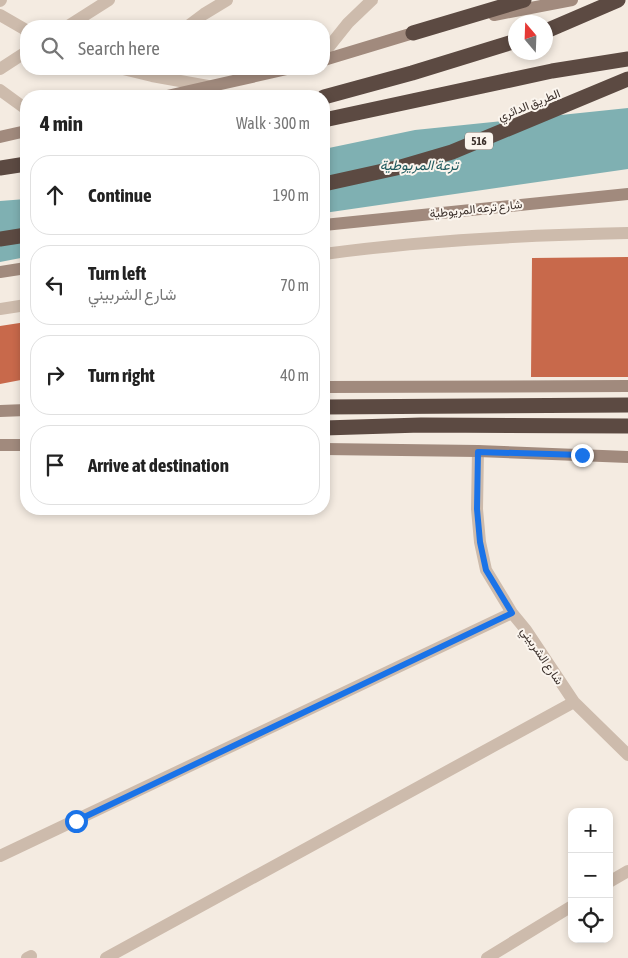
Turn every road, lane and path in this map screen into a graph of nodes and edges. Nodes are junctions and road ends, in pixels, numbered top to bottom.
1 (109, 0) edge
2 (227, 0) edge
3 (372, 0) edge
4 (524, 0) edge
5 (572, 0) edge
6 (618, 0) edge
7 (0, 15) edge
8 (77, 20) edge
9 (196, 20) edge
10 (20, 27) edge
11 (553, 28) edge
12 (413, 32) junction
13 (508, 43) edge
14 (330, 46) edge
15 (20, 56) edge
16 (330, 58) edge
17 (628, 59) edge
18 (0, 69) edge
19 (166, 75) edge
20 (258, 75) edge
21 (628, 79) edge
22 (208, 86) junction
23 (0, 90) edge
24 (191, 90) edge
25 (330, 96) edge
26 (20, 105) edge
27 (330, 119) edge
28 (20, 132) edge
29 (0, 137) edge
30 (20, 165) edge
31 (0, 168) edge
32 (330, 183) edge
33 (628, 194) edge
34 (330, 224) edge
35 (628, 232) edge
36 (20, 236) edge
37 (0, 239) edge
38 (330, 253) edge
39 (20, 269) edge
40 (0, 272) edge
41 (20, 305) edge
42 (0, 309) edge
43 (628, 386) edge
44 (330, 387) edge
45 (628, 405) edge
46 (330, 407) edge
47 (20, 410) edge
48 (0, 411) edge
49 (628, 426) edge
50 (330, 428) edge
51 (0, 445) edge
52 (20, 445) edge
53 (330, 449) edge
54 (478, 452) junction
55 (628, 457) edge
56 (512, 613) junction
57 (574, 702) junction
58 (628, 755) edge
59 (0, 856) edge
60 (628, 871) edge
61 (613, 880) edge
62 (568, 908) edge
63 (106, 958) edge
64 (487, 958) edge

1 - 8 street
2 - 9 street
3 - 14 street
4 - 12 highway
5 - 12 main road
6 - 11 highway
7 - 10 street
12 - 16 main road
13 - 25 highway
15 - 18 street
17 - 27 highway
19 - 22 street
20 - 22 main road
21 - 32 highway, الطريق الدائري / 516
22 - 24 main road
23 - 26 street
28 - 29 main road
30 - 31 highway
33 - 34 main road, شارع ترعه المريوطية
35 - 38 street
36 - 37 highway
39 - 40 main road
41 - 42 street
43 - 44 main road
45 - 46 highway
47 - 48 main road
49 - 50 highway
51 - 52 main road
53 - 54 main road
54 - 55 main road
54 - 56 street, شارع الشربيني
56 - 57 street, شارع الشربيني
56 - 59 street
57 - 58 street, شارع الشربيني
57 - 63 street
60 - 61 street
62 - 64 street

